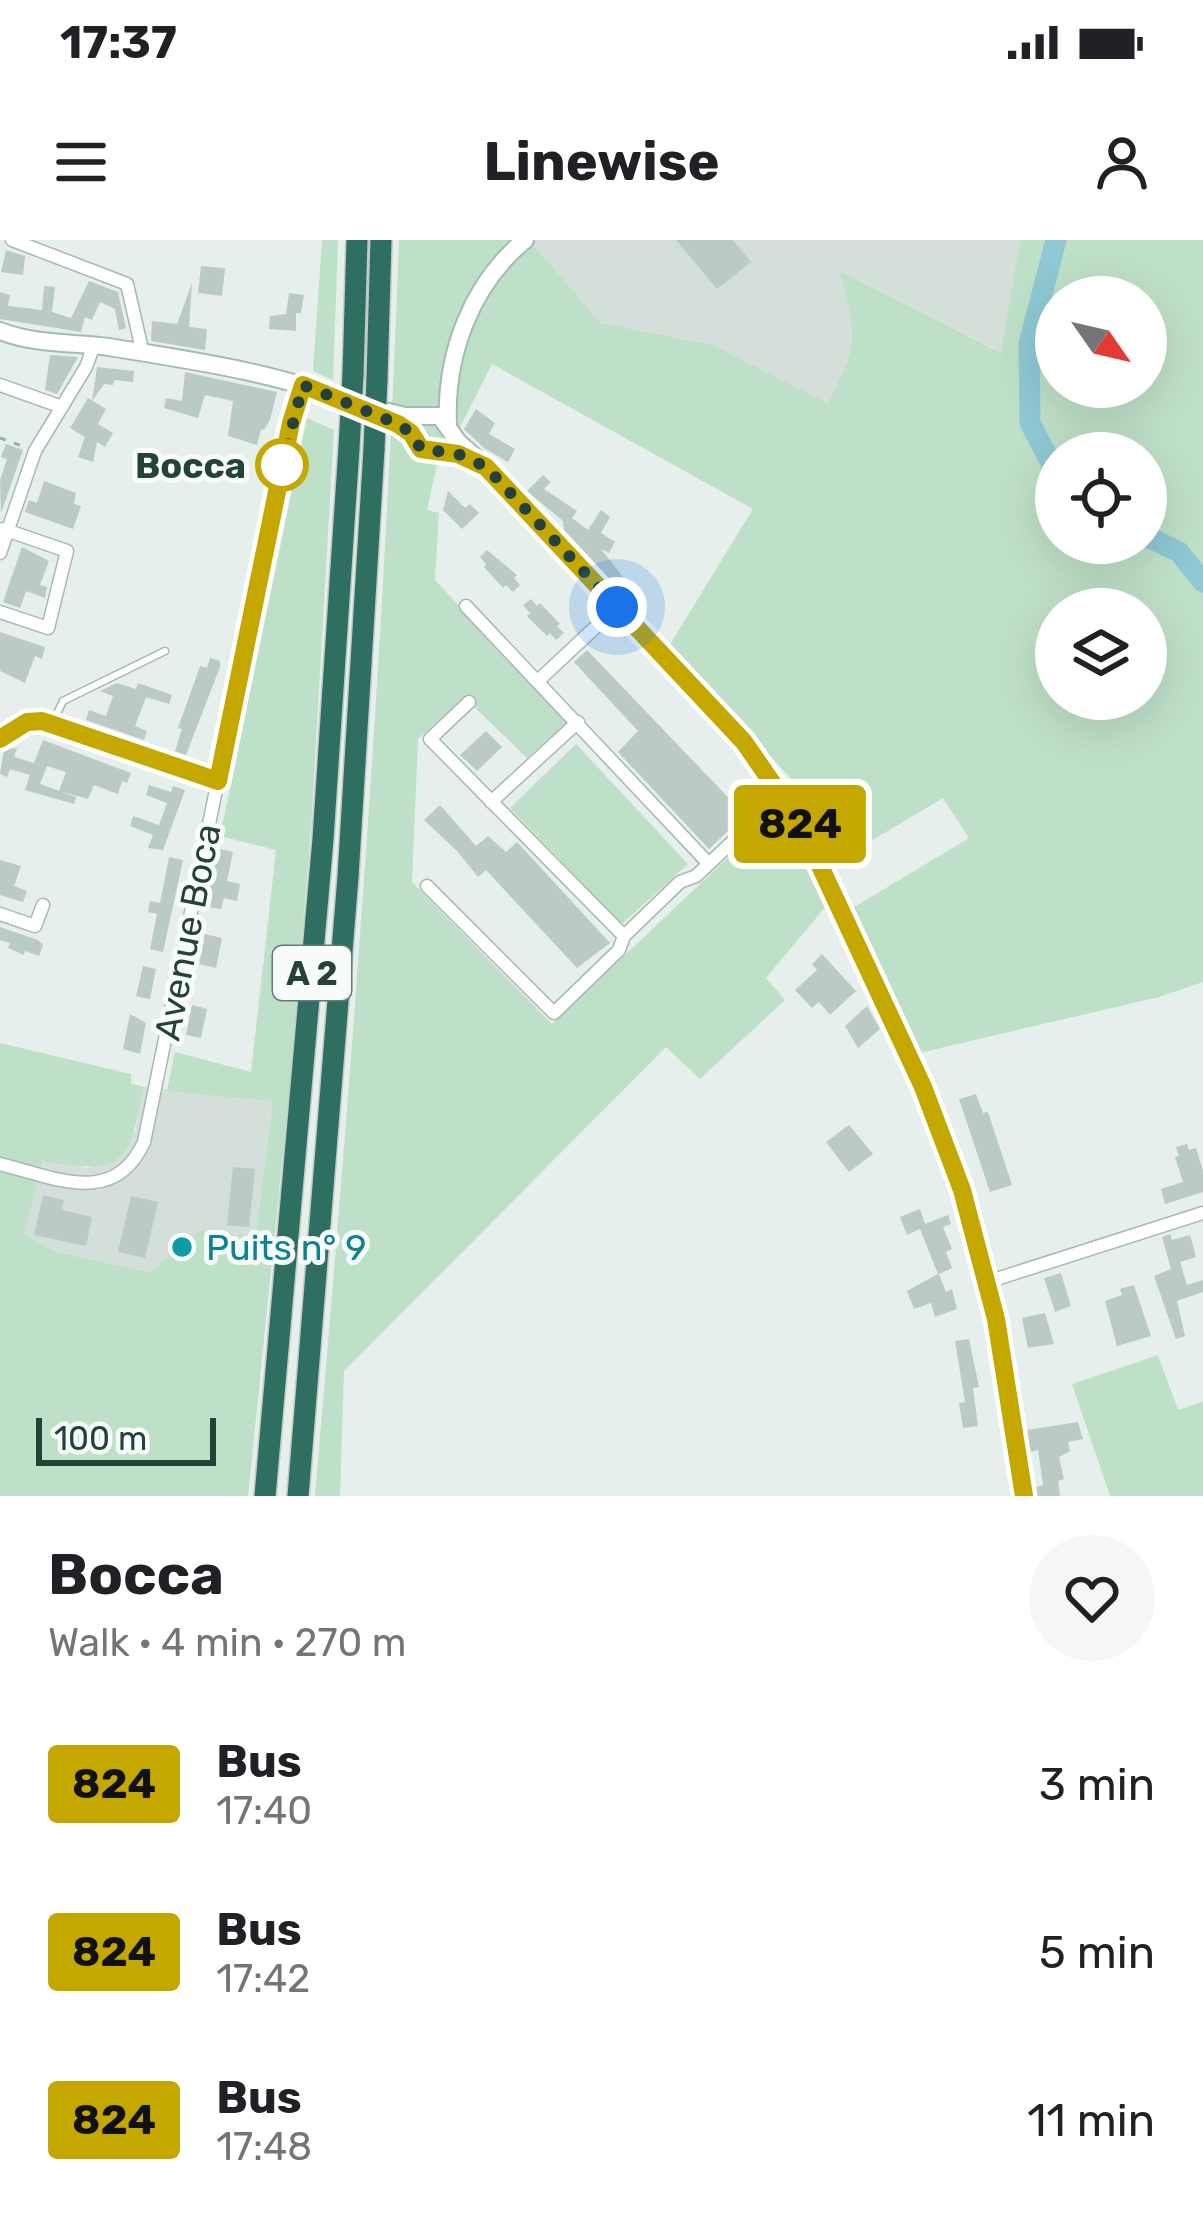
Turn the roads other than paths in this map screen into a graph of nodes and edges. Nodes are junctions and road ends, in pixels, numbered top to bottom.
1 (12, 240) edge
2 (356, 240) edge
3 (381, 240) edge
4 (525, 240) edge
5 (0, 332) edge
6 (94, 345) junction
7 (143, 354) junction
8 (453, 367) junction
9 (0, 385) edge
10 (303, 385) junction
11 (62, 407) junction
12 (419, 421) junction
13 (448, 428) junction
14 (438, 450) junction
15 (479, 462) junction
16 (4, 529) edge
17 (0, 553) edge
18 (466, 606) dead end
19 (617, 607) junction
20 (0, 612) edge
21 (165, 651) dead end
22 (539, 680) junction
23 (469, 702) dead end
24 (578, 722) junction
25 (52, 724) junction
26 (0, 739) edge
27 (218, 781) junction
28 (783, 794) junction
29 (490, 802) junction
30 (709, 864) junction
31 (427, 886) dead end
32 (43, 905) dead end
33 (0, 914) edge
34 (624, 936) junction
35 (0, 1164) edge
36 (1203, 1213) edge
37 (987, 1282) junction
38 (265, 1496) edge
39 (298, 1496) edge
40 (1024, 1496) edge

1 - 7 street
2 - 38 highway, A 2, bridge
3 - 39 highway, A 2, bridge
4 - 8 street
5 - 6 street
6 - 7 street
6 - 11 street
7 - 10 street
8 - 12 street
8 - 13 street
9 - 11 street
10 - 12 street
10 - 27 street, Avenue Boca
11 - 16 street
12 - 13 street
12 - 14 street
13 - 14 street
13 - 15 street
14 - 15 street
15 - 19 street
16 - 17 street
16 - 20 street
18 - 22 street
19 - 22 street
19 - 28 street
21 - 25 lane
22 - 24 street
23 - 29 street
24 - 29 street
24 - 30 street
25 - 26 street
25 - 27 street
27 - 35 street, Avenue Boca
28 - 30 street
28 - 37 street
29 - 34 street
30 - 34 street
31 - 34 street
32 - 33 street
36 - 37 street
37 - 40 street

